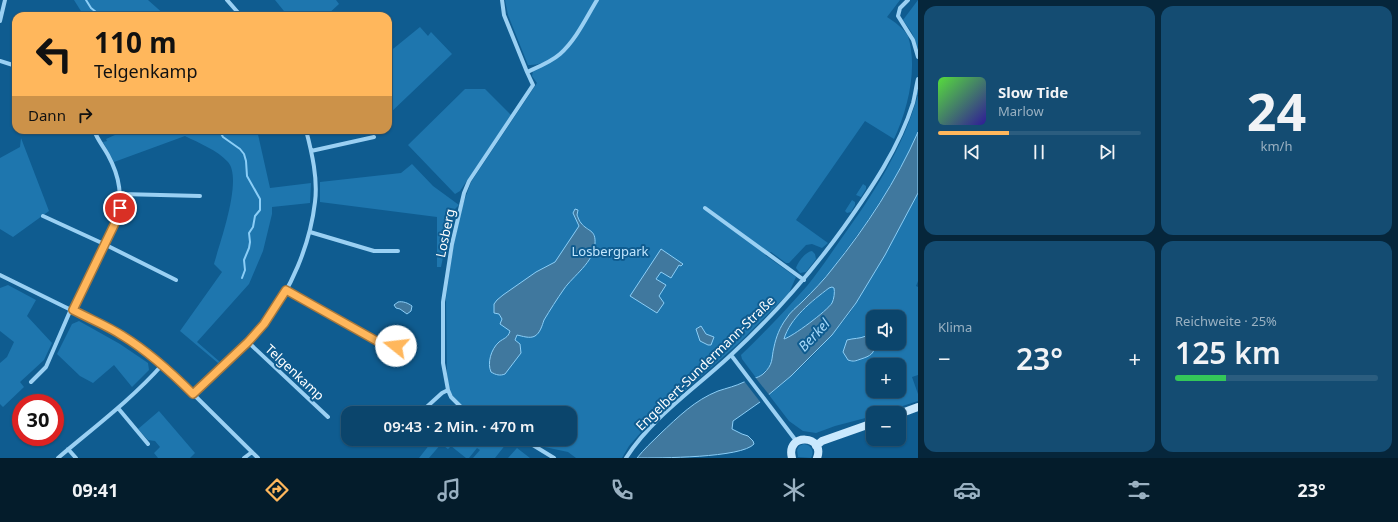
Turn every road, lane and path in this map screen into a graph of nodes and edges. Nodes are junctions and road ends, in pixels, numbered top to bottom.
1 (5, 0) edge
2 (227, 0) edge
3 (502, 0) edge
4 (597, 0) edge
5 (908, 0) edge
6 (238, 12) edge
7 (0, 21) edge
8 (918, 57) edge
9 (0, 61) edge
10 (12, 65) edge
11 (527, 72) junction
12 (918, 79) edge
13 (96, 134) edge
14 (307, 134) edge
15 (374, 137) dead end
16 (311, 151) junction
17 (121, 194) junction
18 (200, 196) dead end
19 (705, 208) dead end
20 (42, 216) dead end
21 (310, 232) junction
22 (104, 244) junction
23 (398, 251) dead end
24 (1, 278) edge
25 (176, 280) dead end
26 (804, 280) junction
27 (286, 290) junction
28 (72, 310) junction
29 (248, 342) junction
30 (396, 346) dead end
31 (732, 355) junction
32 (162, 365) junction
33 (31, 382) dead end
34 (448, 390) junction
35 (193, 394) junction
36 (428, 406) edge
37 (460, 406) edge
38 (918, 407) edge
39 (118, 408) junction
40 (906, 411) edge
41 (328, 417) dead end
42 (866, 425) edge
43 (797, 442) junction
44 (148, 444) dead end
45 (534, 446) edge
46 (816, 446) junction
47 (68, 449) junction
48 (252, 452) junction
49 (58, 458) edge
50 (76, 458) edge
51 (244, 458) edge
52 (258, 458) edge
53 (554, 458) edge
54 (626, 458) edge
55 (792, 458) edge
56 (817, 458) edge

1 - 7 street
2 - 6 street
3 - 11 street, Losberg
4 - 11 street
5 - 8 street
9 - 10 street
11 - 34 street, Losberg
12 - 26 street, Engelbert-Sundermann-Straße
13 - 17 street
14 - 16 street, Telgenkamp
15 - 16 street
16 - 21 street, Telgenkamp
17 - 18 street
17 - 22 street
19 - 26 street
20 - 22 street
21 - 23 street
21 - 27 street, Telgenkamp
22 - 25 street
22 - 28 street
24 - 28 street
26 - 31 street, Engelbert-Sundermann-Straße
27 - 29 street, Telgenkamp
27 - 30 street
28 - 32 street
28 - 33 street
29 - 35 street, Telgenkamp
29 - 41 street, Telgenkamp
31 - 43 street
31 - 54 street, Engelbert-Sundermann-Straße
32 - 35 street
32 - 39 street
34 - 36 street
34 - 37 street, Losberg
35 - 48 street
38 - 40 main road
39 - 44 street
39 - 47 street
42 - 46 main road
43 - 46 main road
43 - 55 main road
45 - 53 street
46 - 56 main road
47 - 49 street
47 - 50 street
48 - 51 street
48 - 52 street

